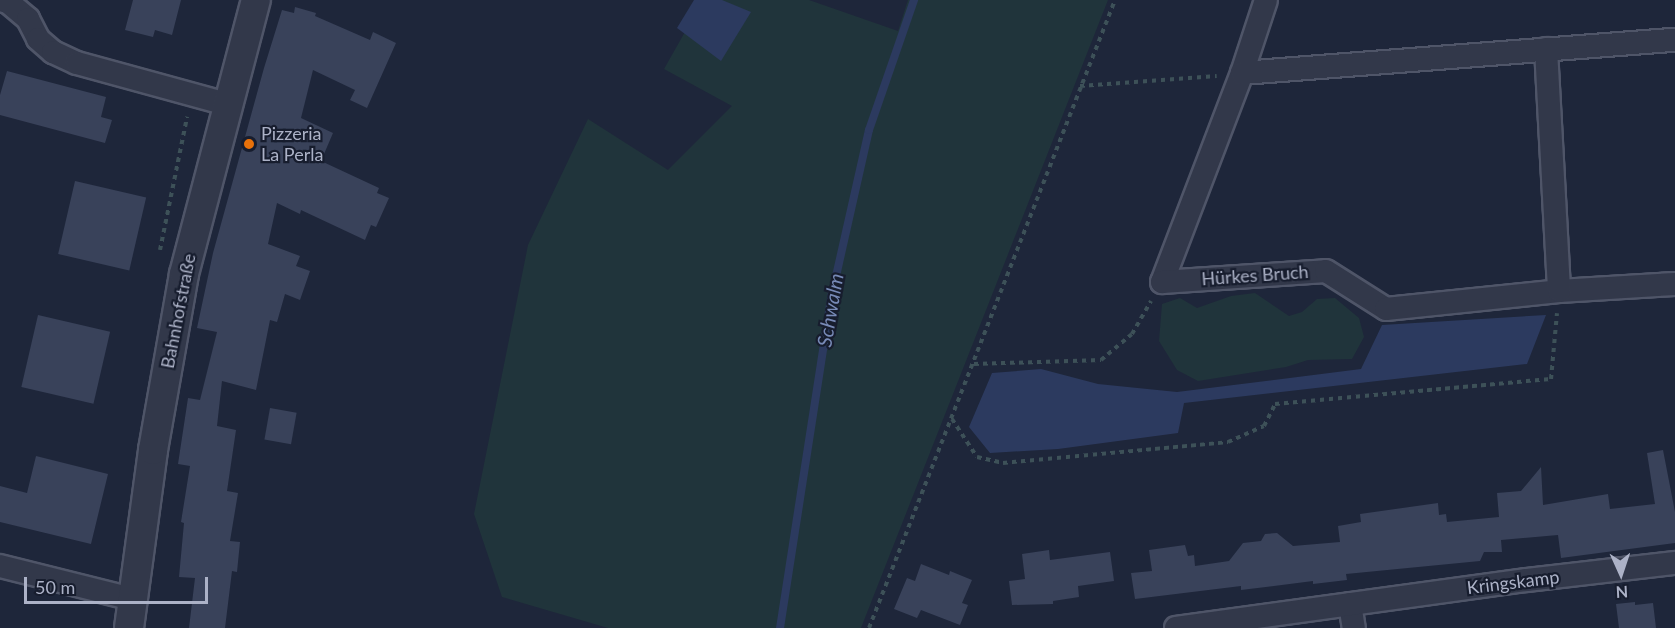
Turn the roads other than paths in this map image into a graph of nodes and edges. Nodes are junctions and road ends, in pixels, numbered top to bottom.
1 (0, 0) edge
2 (256, 0) edge
3 (1266, 0) edge
4 (1675, 40) edge
5 (1546, 49) junction
6 (1242, 73) junction
7 (227, 104) junction
8 (1675, 284) edge
9 (1559, 291) junction
10 (1675, 563) edge
11 (0, 566) edge
12 (132, 599) junction
13 (1350, 604) junction
14 (1189, 627) edge
15 (129, 628) edge
16 (1354, 628) edge

1 - 7 street
2 - 7 street, Bahnhofstraße
3 - 6 street
4 - 5 street
5 - 6 street
5 - 9 street
6 - 9 street, Hürkes Bruch
7 - 12 street, Bahnhofstraße
8 - 9 street, Hürkes Bruch
10 - 13 street, Kringskamp
11 - 12 street
12 - 15 street, Bahnhofstraße
13 - 14 street, Kringskamp
13 - 16 street

